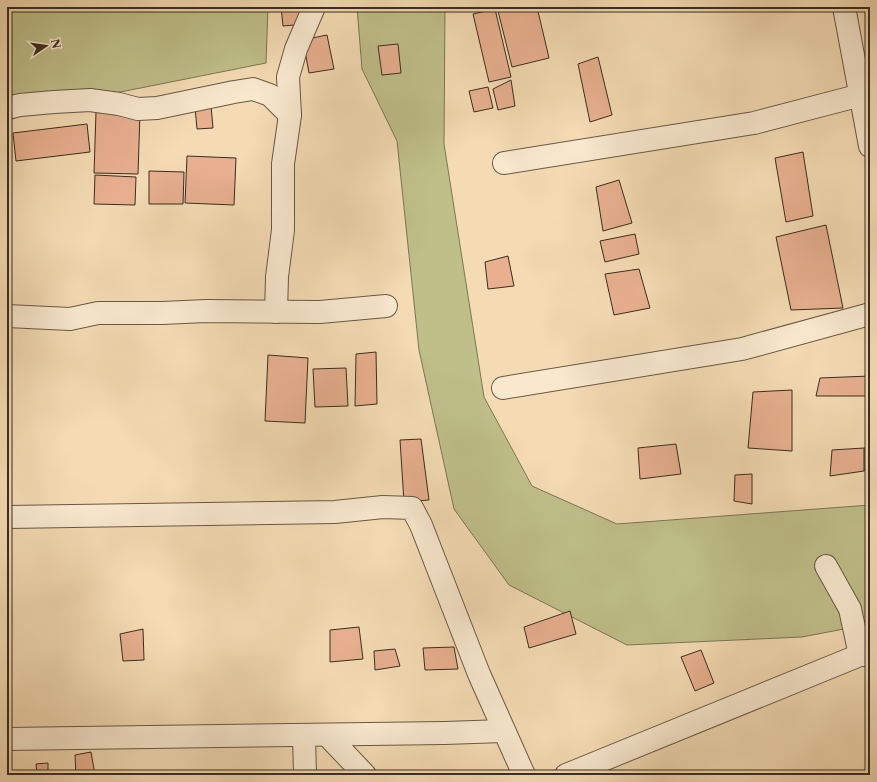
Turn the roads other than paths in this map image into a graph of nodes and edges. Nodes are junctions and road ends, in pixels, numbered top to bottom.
1 (314, 7) edge
2 (844, 7) edge
3 (861, 95) junction
4 (7, 108) edge
5 (290, 115) junction
6 (870, 146) edge
7 (504, 163) dead end
8 (386, 306) dead end
9 (276, 312) junction
10 (870, 314) edge
11 (7, 316) edge
12 (503, 388) dead end
13 (7, 517) edge
14 (826, 566) dead end
15 (865, 655) edge
16 (503, 731) junction
17 (304, 735) junction
18 (327, 735) junction
19 (7, 739) edge
20 (305, 775) edge
21 (365, 775) edge
22 (524, 775) edge
23 (566, 775) edge

1 - 5 street
2 - 3 street
3 - 6 street
3 - 7 street
4 - 5 street
5 - 9 street
8 - 9 street
9 - 11 street
10 - 12 street
13 - 16 street
14 - 15 street
15 - 23 street
16 - 18 street
16 - 22 street
17 - 18 street
17 - 19 street
17 - 20 street
18 - 21 street

